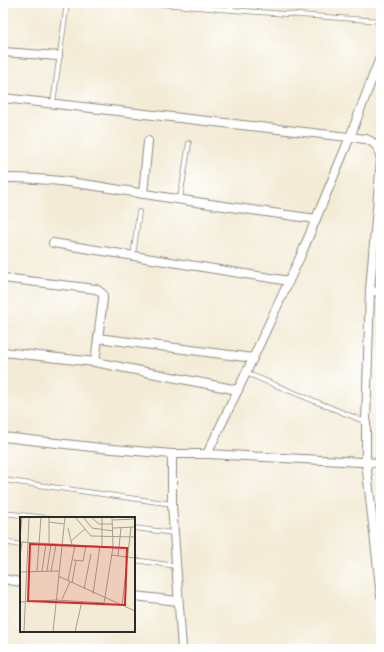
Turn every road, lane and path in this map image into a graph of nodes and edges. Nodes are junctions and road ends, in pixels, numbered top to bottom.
1 (67, 3) edge
2 (150, 3) edge
3 (231, 3) edge
4 (171, 4) edge
5 (232, 10) junction
6 (381, 21) edge
7 (3, 52) edge
8 (381, 55) edge
9 (58, 56) junction
10 (3, 98) edge
11 (52, 103) junction
12 (350, 137) junction
13 (148, 141) dead end
14 (189, 143) dead end
15 (3, 178) edge
16 (143, 194) junction
17 (180, 199) junction
18 (139, 212) dead end
19 (316, 219) junction
20 (53, 243) dead end
21 (133, 256) junction
22 (3, 278) edge
23 (289, 281) junction
24 (370, 290) junction
25 (381, 293) edge
26 (98, 338) junction
27 (3, 352) edge
28 (253, 358) junction
29 (95, 362) junction
30 (246, 373) junction
31 (238, 390) junction
32 (366, 422) junction
33 (3, 437) edge
34 (172, 454) junction
35 (207, 454) junction
36 (366, 462) junction
37 (381, 463) edge
38 (3, 480) edge
39 (172, 504) junction
40 (3, 513) edge
41 (39, 517) edge
42 (135, 528) edge
43 (175, 533) junction
44 (3, 542) edge
45 (20, 545) edge
46 (135, 560) edge
47 (176, 566) junction
48 (3, 580) edge
49 (20, 582) edge
50 (135, 596) edge
51 (381, 596) edge
52 (178, 601) junction
53 (182, 649) edge

1 - 9 lane
2 - 4 lane
3 - 5 lane
4 - 5 lane
5 - 6 lane
7 - 9 street
8 - 12 street
9 - 11 lane
10 - 11 street
11 - 12 street
12 - 19 street
12 - 24 street
13 - 16 street
14 - 17 lane
15 - 16 street
16 - 17 street
17 - 19 street
18 - 21 lane
19 - 23 street
20 - 21 street
21 - 23 street
22 - 26 street
23 - 28 street
24 - 25 street
24 - 32 street
26 - 28 street
26 - 29 street
27 - 29 street
28 - 30 street
29 - 31 street
30 - 31 street
30 - 32 lane
31 - 35 street
32 - 36 street
33 - 34 street
34 - 35 street
34 - 39 street
35 - 36 street
36 - 37 street
36 - 51 street
38 - 39 lane
39 - 43 street
40 - 41 lane
42 - 43 lane
43 - 47 street
44 - 45 lane
46 - 47 lane
47 - 52 street
48 - 49 street
50 - 52 street
52 - 53 street

